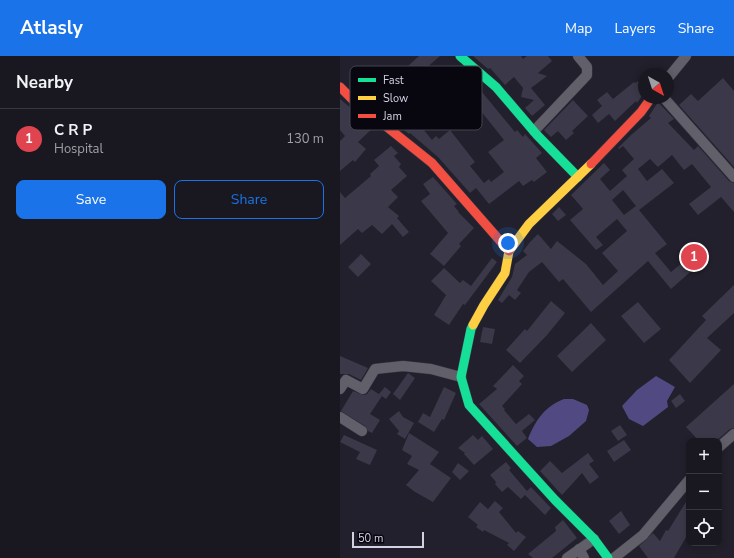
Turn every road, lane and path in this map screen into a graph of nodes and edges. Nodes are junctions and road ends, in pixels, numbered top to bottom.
1 (460, 56) edge
2 (578, 56) edge
3 (686, 56) edge
4 (472, 66) edge
5 (674, 71) edge
6 (482, 75) edge
7 (340, 87) edge
8 (350, 97) edge
9 (647, 104) edge
10 (669, 104) edge
11 (391, 130) edge
12 (534, 131) junction
13 (578, 177) junction
14 (734, 177) edge
15 (509, 251) junction
16 (461, 377) junction
17 (340, 389) edge
18 (340, 417) edge
19 (362, 431) dead end
20 (734, 434) edge
21 (722, 444) edge
22 (686, 484) edge
23 (594, 539) junction
24 (582, 554) edge
25 (567, 558) edge
26 (608, 558) edge
27 (614, 558) edge

1 - 4 street
2 - 12 street
3 - 5 street
6 - 12 street
7 - 8 street
9 - 13 street
10 - 14 street
11 - 15 street
12 - 13 street
13 - 15 street
15 - 16 street
16 - 17 street
16 - 23 street
18 - 19 street
20 - 21 street
22 - 27 street
23 - 24 street
23 - 26 street
24 - 25 street

